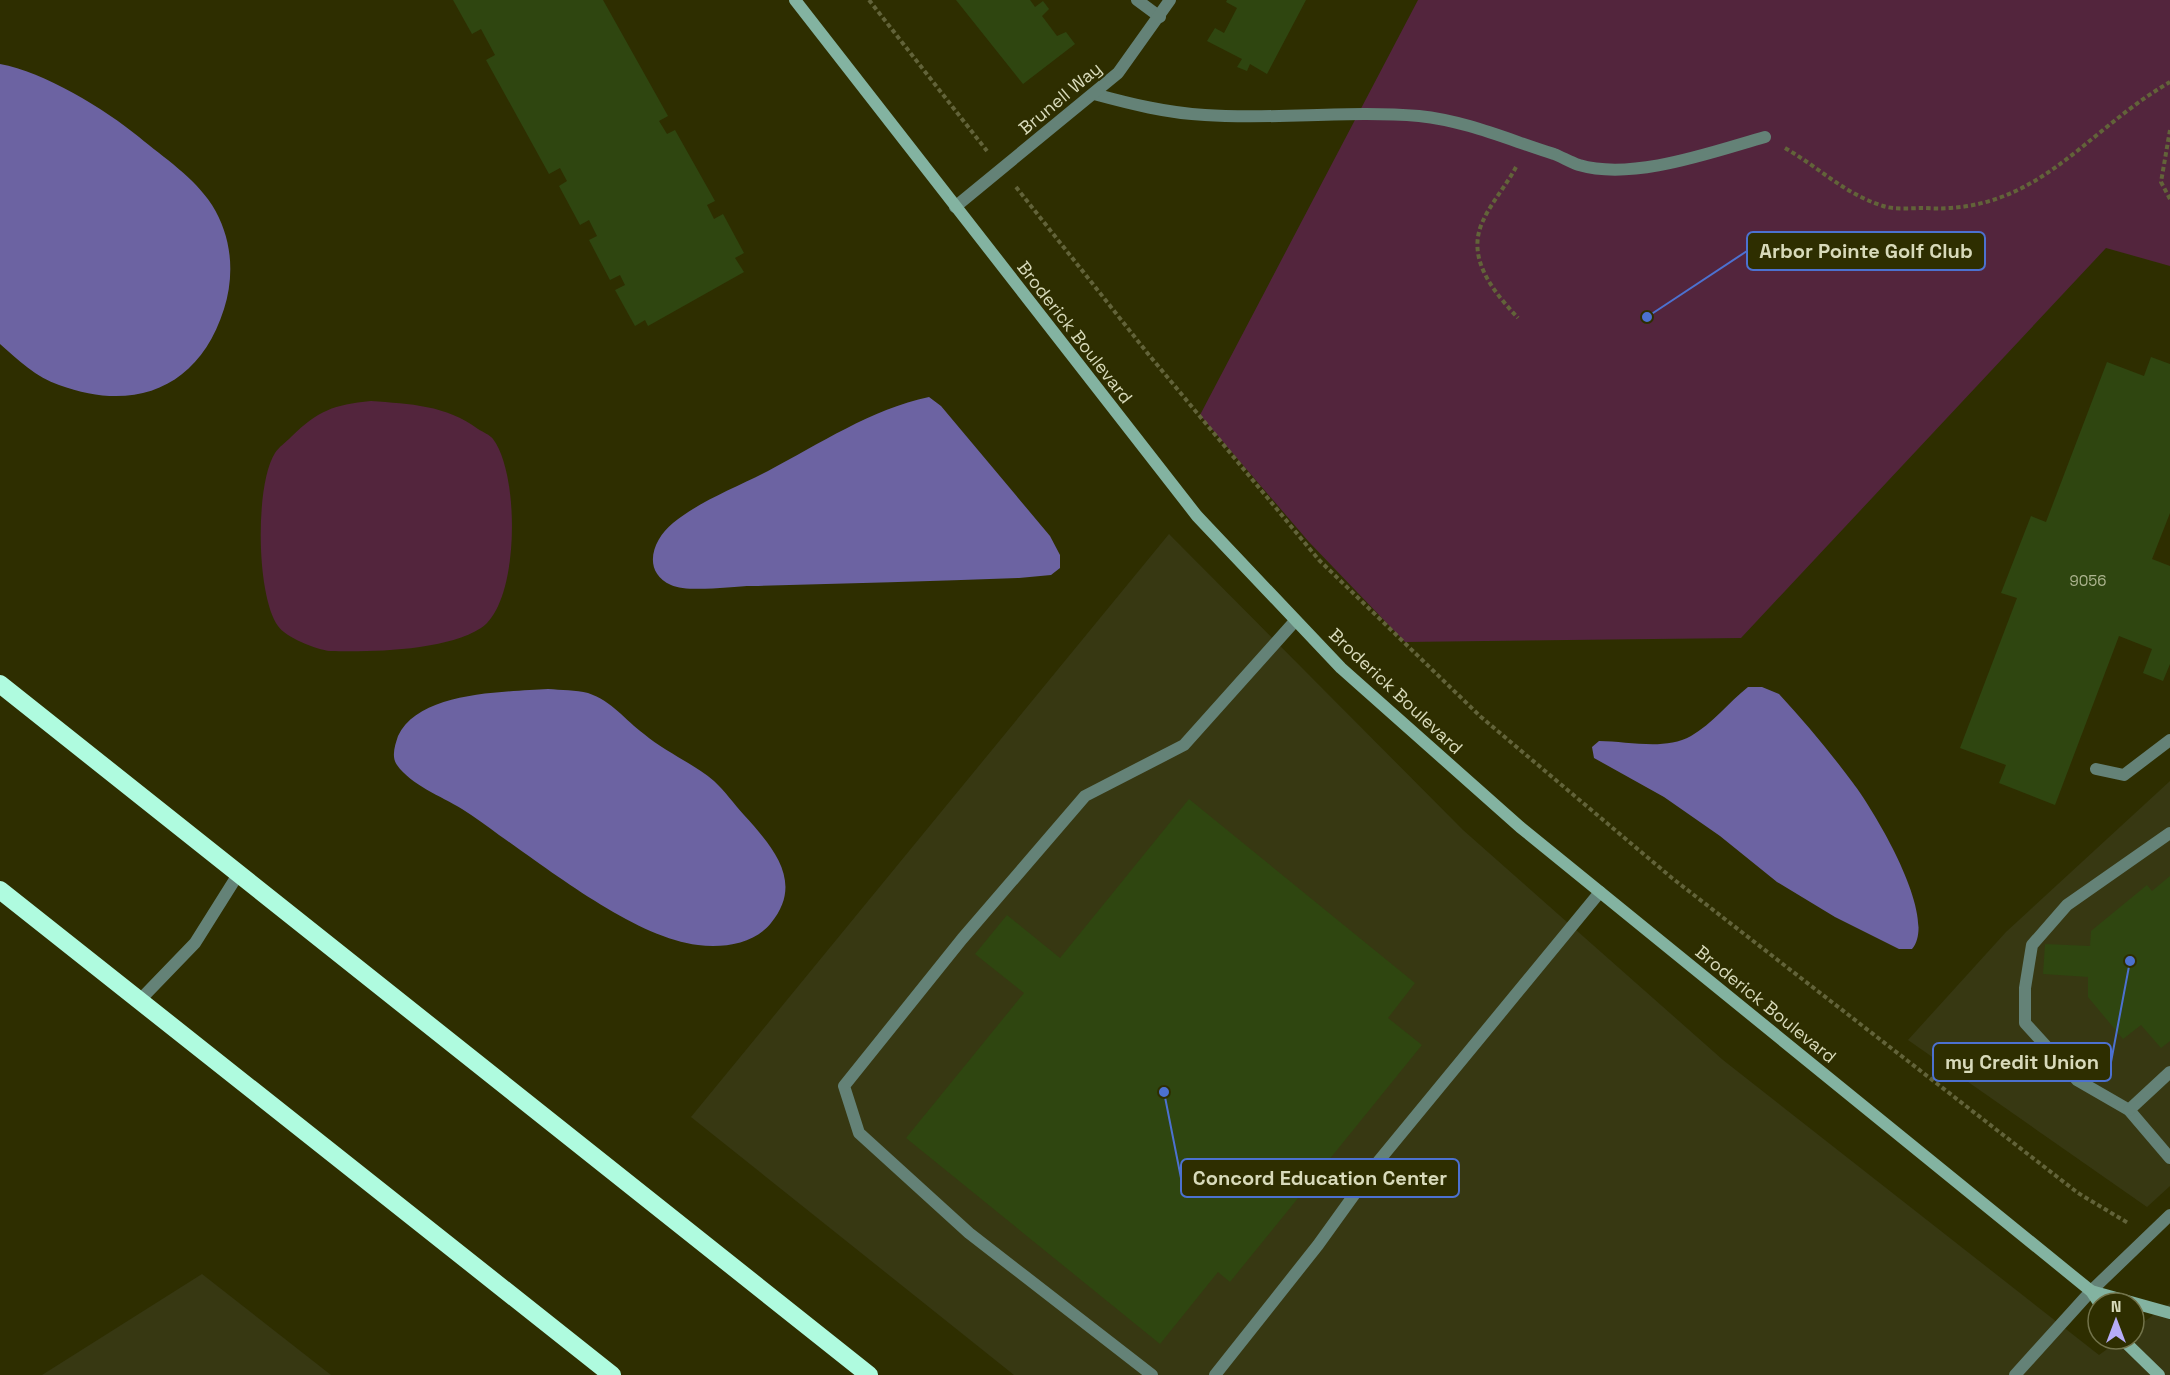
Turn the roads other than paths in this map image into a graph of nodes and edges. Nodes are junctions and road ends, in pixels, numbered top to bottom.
1 (795, 0) edge
2 (1137, 0) edge
3 (1170, 0) edge
4 (1160, 18) junction
5 (1094, 94) junction
6 (1765, 137) road end
7 (955, 207) junction
8 (1295, 621) junction
9 (0, 684) edge
10 (2170, 740) edge
11 (2096, 769) dead end
12 (2170, 833) edge
13 (239, 873) junction
14 (0, 890) edge
15 (1600, 892) junction
16 (139, 1001) junction
17 (2170, 1072) edge
18 (2129, 1110) junction
19 (2170, 1158) edge
20 (2170, 1215) edge
21 (2091, 1291) joint
22 (2086, 1297) edge
23 (2146, 1306) edge
24 (2170, 1313) edge
25 (2134, 1351) edge
26 (612, 1375) edge
27 (870, 1375) edge
28 (1152, 1375) edge
29 (1215, 1375) edge
30 (2015, 1375) edge
31 (2158, 1375) edge

1 - 7 street, Broderick Boulevard
2 - 4 street
3 - 4 street, Brunell Way
4 - 5 street, Brunell Way
5 - 6 street
5 - 7 street, Brunell Way
7 - 8 street, Broderick Boulevard
8 - 15 street, Broderick Boulevard
8 - 28 street
9 - 13 highway
10 - 11 street
12 - 18 street
13 - 16 street
13 - 27 highway
14 - 16 highway
15 - 21 street, Broderick Boulevard
15 - 29 street
16 - 26 highway
17 - 18 street
18 - 19 street
20 - 21 street
22 - 30 street
23 - 24 street, Broderick Boulevard
25 - 31 street

